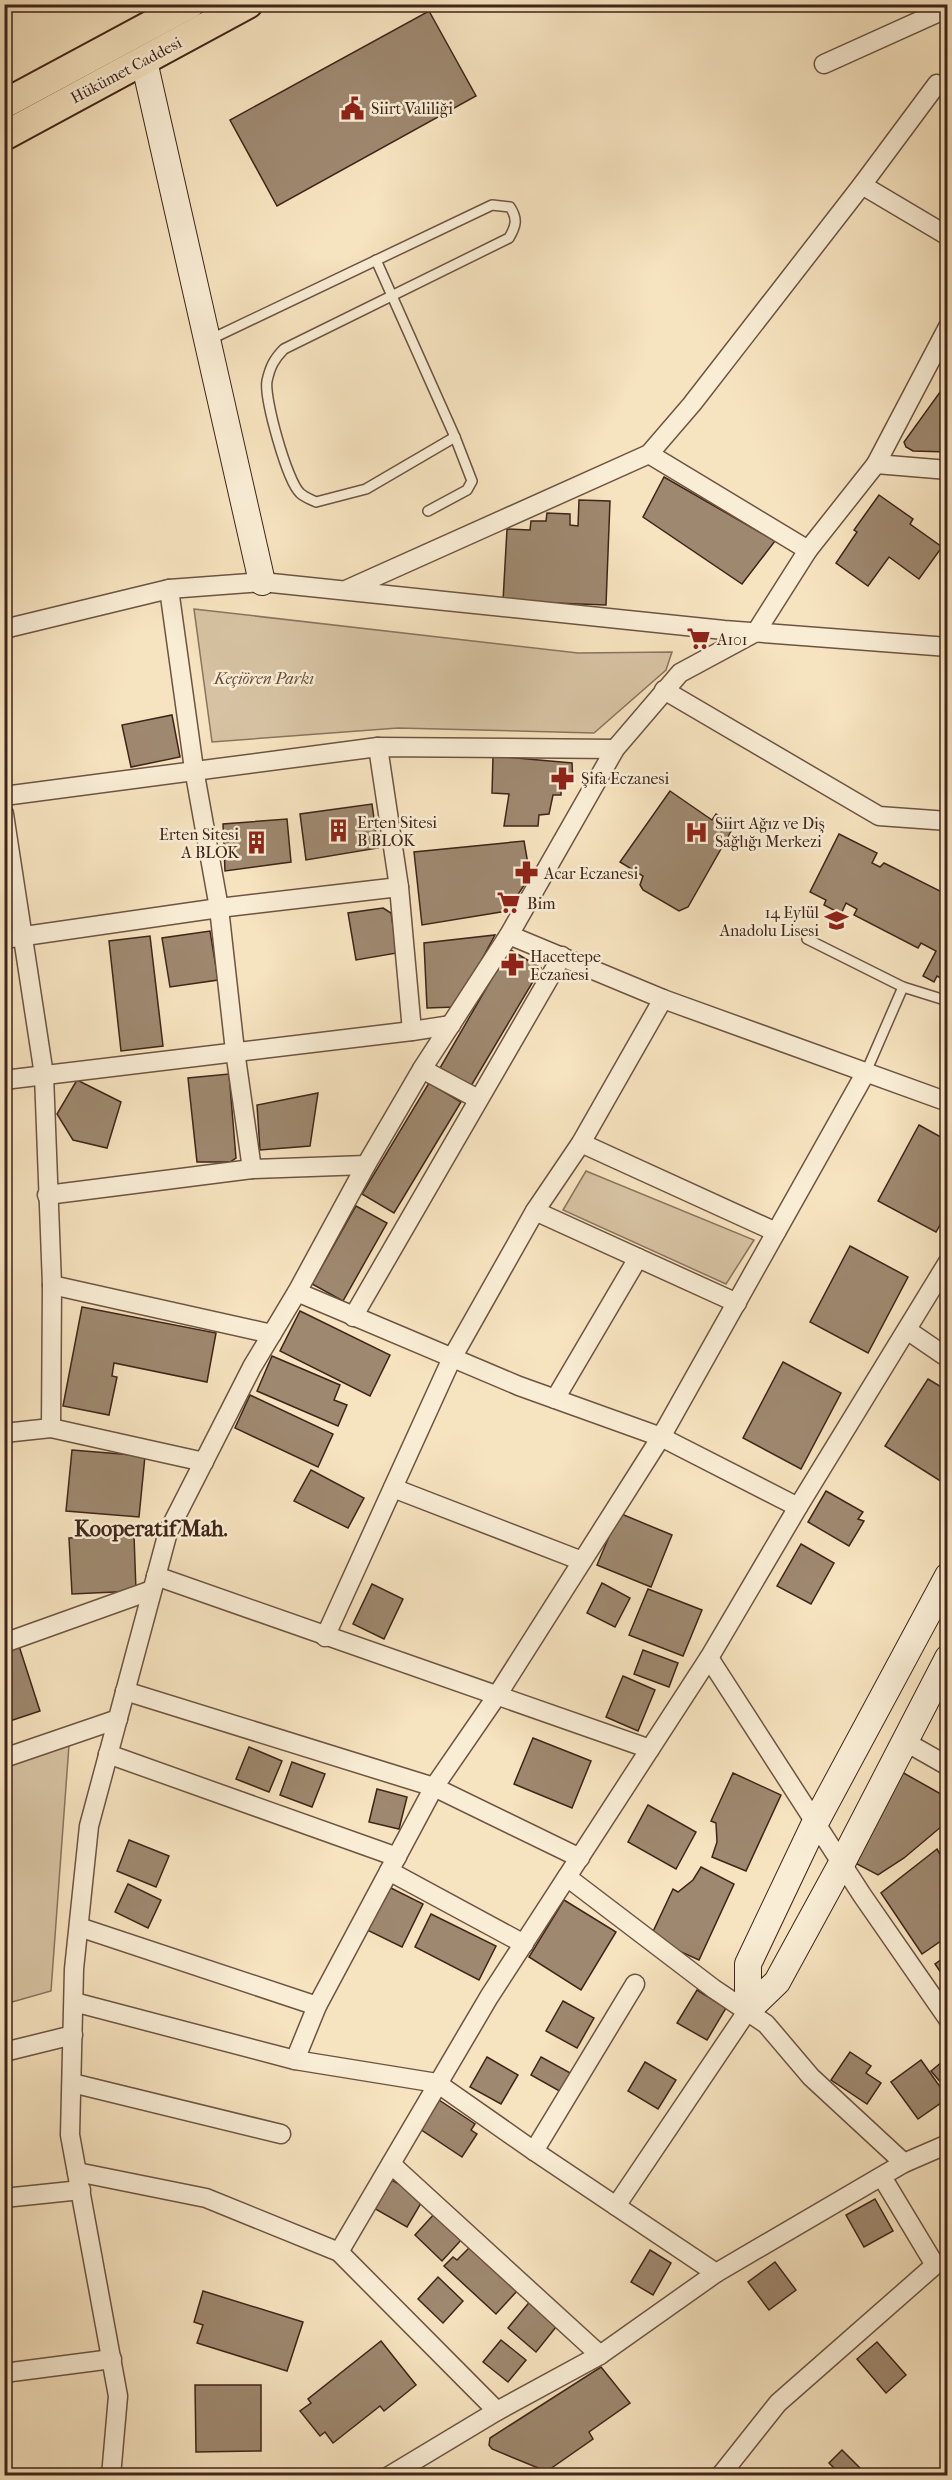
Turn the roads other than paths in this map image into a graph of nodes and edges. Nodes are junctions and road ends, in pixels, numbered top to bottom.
1 (190, 4) edge
2 (248, 4) edge
3 (948, 8) edge
4 (144, 60) junction
5 (824, 64) dead end
6 (937, 84) dead end
7 (4, 104) edge
8 (4, 136) edge
9 (862, 185) junction
10 (948, 236) edge
11 (376, 260) junction
12 (393, 295) junction
13 (948, 327) edge
14 (207, 341) junction
15 (455, 437) junction
16 (649, 454) junction
17 (876, 464) junction
18 (948, 470) edge
19 (428, 511) dead end
20 (808, 550) junction
21 (262, 582) junction
22 (169, 589) junction
23 (346, 590) junction
24 (4, 629) edge
25 (756, 632) junction
26 (948, 647) edge
27 (664, 690) junction
28 (378, 747) junction
29 (615, 749) junction
30 (194, 769) junction
31 (4, 796) edge
32 (4, 814) edge
33 (948, 821) edge
34 (399, 887) junction
35 (219, 908) junction
36 (23, 935) junction
37 (509, 935) junction
38 (4, 939) edge
39 (807, 939) dead end
40 (562, 956) junction
41 (903, 987) junction
42 (663, 999) junction
43 (948, 1001) edge
44 (451, 1025) junction
45 (412, 1032) junction
46 (235, 1051) junction
47 (422, 1069) junction
48 (866, 1072) junction
49 (44, 1075) junction
50 (4, 1080) edge
51 (478, 1100) junction
52 (948, 1102) edge
53 (581, 1143) junction
54 (366, 1165) junction
55 (252, 1169) junction
56 (47, 1195) junction
57 (535, 1211) junction
58 (776, 1232) junction
59 (638, 1258) junction
60 (948, 1262) edge
61 (52, 1285) junction
62 (297, 1292) junction
63 (737, 1303) junction
64 (353, 1317) junction
65 (907, 1330) junction
66 (272, 1334) junction
67 (452, 1358) junction
68 (948, 1358) edge
69 (555, 1400) junction
70 (51, 1428) junction
71 (4, 1433) edge
72 (661, 1437) junction
73 (204, 1462) junction
74 (393, 1488) junction
75 (798, 1506) junction
76 (582, 1561) junction
77 (948, 1576) edge
78 (154, 1583) junction
79 (325, 1637) junction
80 (4, 1643) edge
81 (710, 1658) junction
82 (948, 1658) edge
83 (125, 1691) junction
84 (496, 1697) junction
85 (118, 1719) junction
86 (904, 1742) junction
87 (650, 1749) junction
88 (108, 1755) junction
89 (4, 1758) edge
90 (948, 1766) edge
91 (434, 1787) junction
92 (815, 1823) junction
93 (580, 1858) junction
94 (842, 1863) junction
95 (393, 1864) junction
96 (567, 1877) junction
97 (79, 1927) junction
98 (524, 1944) junction
99 (635, 1984) dead end
100 (74, 2002) junction
101 (317, 2006) junction
102 (748, 2010) junction
103 (948, 2019) edge
104 (73, 2036) junction
105 (4, 2052) edge
106 (295, 2060) junction
107 (72, 2083) junction
108 (437, 2083) junction
109 (281, 2134) dead end
110 (948, 2144) edge
111 (534, 2151) junction
112 (904, 2163) junction
113 (391, 2164) junction
114 (77, 2172) junction
115 (882, 2176) junction
116 (81, 2190) junction
117 (4, 2198) edge
118 (616, 2206) junction
119 (339, 2252) junction
120 (716, 2273) junction
121 (600, 2355) junction
122 (112, 2359) junction
123 (4, 2373) edge
124 (497, 2411) junction
125 (111, 2475) edge
126 (389, 2475) edge
127 (720, 2475) edge

1 - 7 main road
2 - 4 main road, Hükümet Caddesi
3 - 5 street
4 - 8 main road, Hükümet Caddesi
4 - 14 street
6 - 9 street
9 - 10 street
9 - 16 street
11 - 12 lane
11 - 12 lane
11 - 14 lane
12 - 15 lane
12 - 15 lane
13 - 17 street
14 - 21 street
15 - 19 lane
16 - 20 street
16 - 23 street
17 - 18 street
17 - 20 street
20 - 25 street
21 - 22 street
21 - 23 street
22 - 24 street
22 - 30 street
23 - 25 street
25 - 26 street
25 - 27 street
27 - 29 street
27 - 33 street
28 - 29 street
28 - 30 street
28 - 34 street
29 - 37 street
30 - 31 street
30 - 35 street
32 - 36 street
34 - 35 street
34 - 45 street
35 - 36 street
35 - 46 street
36 - 38 street
36 - 49 street
37 - 40 street
37 - 44 street
39 - 41 lane
40 - 42 street
40 - 51 street
41 - 43 lane
41 - 48 lane
42 - 48 street
42 - 53 street
44 - 45 street
44 - 47 street
45 - 46 street
46 - 49 street
46 - 55 street
47 - 51 street
47 - 54 street
48 - 52 street
48 - 58 street
49 - 50 street
49 - 56 street
51 - 64 street
53 - 57 street
53 - 58 street
54 - 55 street
54 - 62 street
55 - 56 street
56 - 61 street
57 - 59 street
57 - 67 street
58 - 63 street
59 - 63 street
59 - 69 street
60 - 65 street
61 - 66 street
61 - 70 street
62 - 64 street
62 - 66 street
63 - 72 street
64 - 67 street
65 - 68 street
65 - 75 street
66 - 73 street
67 - 69 street
67 - 74 street
69 - 72 street
70 - 71 street
70 - 73 street
72 - 75 street
72 - 76 street
73 - 78 street
74 - 76 street
74 - 79 street
75 - 81 street
76 - 84 street
77 - 92 street
78 - 79 street
78 - 80 street
78 - 83 street
79 - 84 street
81 - 87 street
81 - 92 street
82 - 86 street
83 - 85 street
83 - 91 street
84 - 87 street
84 - 91 street
85 - 88 street
85 - 89 street
86 - 90 street
86 - 94 street
87 - 93 street
88 - 95 street
88 - 97 street
91 - 93 street
91 - 95 street
92 - 94 street
92 - 102 street
93 - 96 street
94 - 102 street
94 - 103 street
95 - 98 street
95 - 101 street
96 - 98 street
96 - 102 street
97 - 100 street
97 - 101 street
98 - 108 street
99 - 111 street
100 - 104 street
100 - 106 street
101 - 106 street
102 - 112 street
102 - 118 street
104 - 105 street
104 - 107 street
106 - 108 street
107 - 109 street
107 - 114 street
108 - 111 street
108 - 113 street
110 - 112 street
111 - 118 street
112 - 115 street
113 - 119 street
113 - 121 street
114 - 116 street
114 - 119 street
115 - 120 street
115 - 127 street
116 - 117 street
116 - 122 street
118 - 120 street
119 - 124 street
120 - 121 street
121 - 124 street
122 - 123 street
122 - 125 street
124 - 126 street

